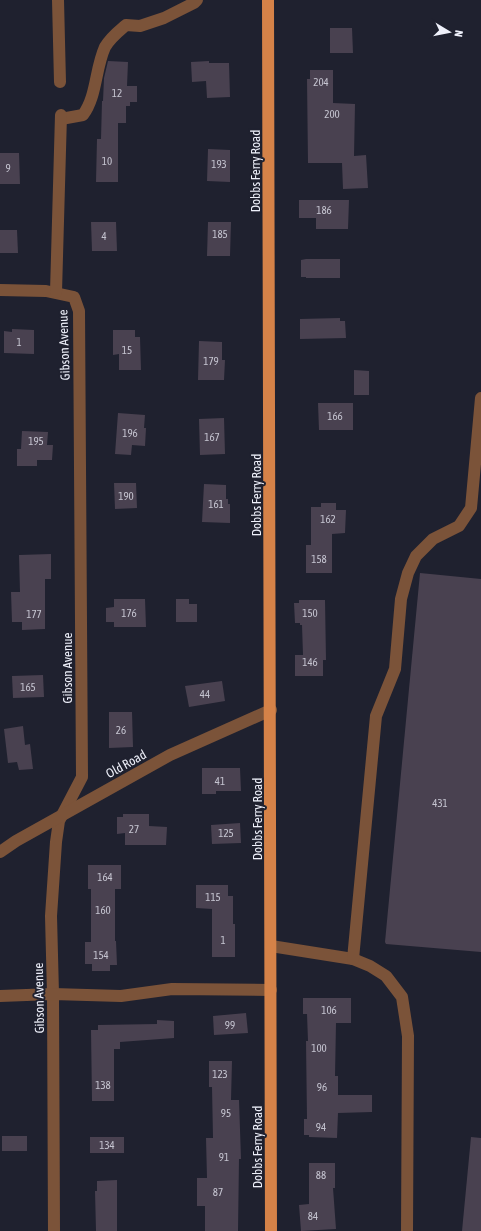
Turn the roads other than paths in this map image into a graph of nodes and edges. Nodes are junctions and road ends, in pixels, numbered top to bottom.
1 (58, 0) edge
2 (197, 0) edge
3 (268, 0) edge
4 (60, 82) dead end
5 (0, 290) edge
6 (56, 292) junction
7 (481, 398) edge
8 (271, 710) junction
9 (62, 815) junction
10 (0, 852) edge
11 (271, 946) junction
12 (353, 959) junction
13 (271, 990) junction
14 (53, 994) junction
15 (0, 996) edge
16 (54, 1231) edge
17 (271, 1231) edge
18 (407, 1231) edge

1 - 4 street
2 - 6 street, Gibson Avenue
3 - 8 main road, Dobbs Ferry Road
5 - 6 street
6 - 9 street, Gibson Avenue
7 - 12 street
8 - 9 street, Old Road
8 - 11 main road, Dobbs Ferry Road
9 - 10 street, Old Road
9 - 14 street, Gibson Avenue
11 - 12 street
11 - 13 main road, Dobbs Ferry Road
12 - 18 street
13 - 14 street
13 - 17 main road, Dobbs Ferry Road
14 - 15 street
14 - 16 street, Gibson Avenue

